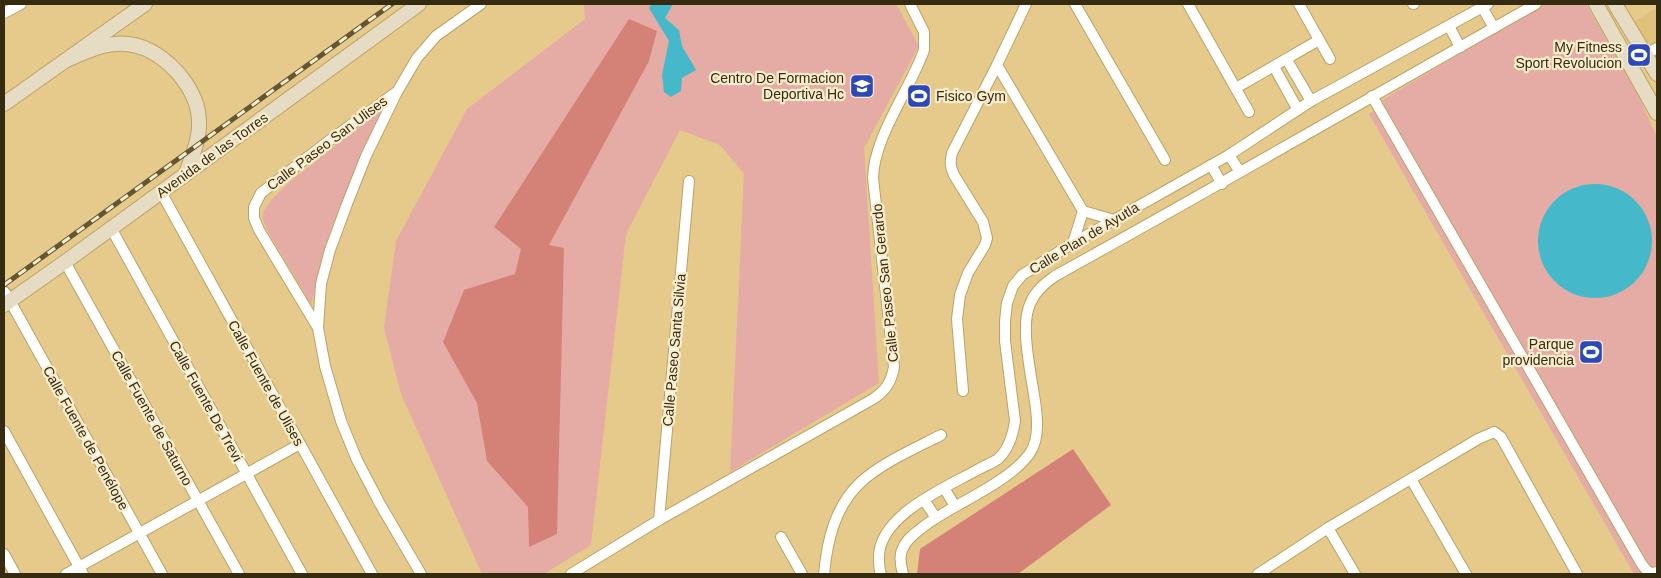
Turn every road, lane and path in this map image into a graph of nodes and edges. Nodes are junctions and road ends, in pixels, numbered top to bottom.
1 (20, 4) edge
2 (145, 4) edge
3 (419, 4) edge
4 (481, 4) edge
5 (910, 4) edge
6 (1026, 4) edge
7 (1075, 4) edge
8 (1188, 4) edge
9 (1299, 4) edge
10 (1466, 4) edge
11 (1536, 4) edge
12 (1596, 4) edge
13 (1615, 4) edge
14 (1485, 5) edge
15 (4, 13) edge
16 (1472, 13) junction
17 (1449, 26) junction
18 (1494, 28) junction
19 (1319, 40) junction
20 (1460, 47) junction
21 (1657, 48) edge
22 (1645, 56) junction
23 (1330, 59) dead end
24 (67, 60) junction
25 (1286, 60) junction
26 (997, 65) junction
27 (1274, 67) junction
28 (1657, 74) edge
29 (1236, 88) junction
30 (397, 92) junction
31 (1372, 96) junction
32 (1311, 101) junction
33 (4, 104) edge
34 (1298, 110) junction
35 (1249, 112) dead end
36 (1657, 113) edge
37 (1229, 155) junction
38 (1165, 160) dead end
39 (1211, 165) junction
40 (1240, 172) junction
41 (186, 174) junction
42 (689, 181) dead end
43 (1222, 184) junction
44 (161, 192) junction
45 (1083, 212) junction
46 (1114, 220) junction
47 (111, 228) junction
48 (1073, 243) junction
49 (65, 262) junction
50 (6, 300) edge
51 (318, 328) junction
52 (963, 392) dead end
53 (4, 431) edge
54 (941, 435) dead end
55 (300, 444) junction
56 (246, 473) junction
57 (1411, 479) junction
58 (944, 488) junction
59 (924, 500) junction
60 (198, 501) junction
61 (956, 506) junction
62 (936, 518) junction
63 (659, 520) junction
64 (1328, 528) junction
65 (139, 533) junction
66 (780, 537) dead end
67 (4, 554) edge
68 (81, 571) edge
69 (1657, 572) edge
70 (15, 574) edge
71 (66, 574) edge
72 (162, 574) edge
73 (239, 574) edge
74 (302, 574) edge
75 (372, 574) edge
76 (421, 574) edge
77 (571, 574) edge
78 (802, 574) edge
79 (824, 574) edge
80 (881, 574) edge
81 (903, 574) edge
82 (1258, 574) edge
83 (1355, 574) edge
84 (1466, 574) edge
85 (1577, 574) edge

1 - 15 street
2 - 24 main road
3 - 41 main road, Avenida de las Torres
4 - 30 street
5 - 63 street, Calle Paseo San Gerardo
6 - 26 street
7 - 38 street
8 - 29 street
9 - 19 street
10 - 16 street
11 - 18 street, Calle Plan de Ayutla
12 - 36 main road
13 - 22 main road
14 - 16 street, Calle Plan de Ayutla
14 - 18 street, Calle Plan de Ayutla
16 - 17 street, Calle Plan de Ayutla
17 - 20 street
17 - 32 street, Calle Plan de Ayutla
18 - 20 street, Calle Plan de Ayutla
19 - 23 street
19 - 25 street
20 - 31 street, Calle Plan de Ayutla
21 - 22 street
22 - 28 main road
24 - 33 main road
24 - 41 main road
25 - 27 street
25 - 32 street
26 - 45 street
26 - 52 street
27 - 29 street
27 - 34 street
29 - 35 street
30 - 51 street
30 - 51 street, Calle Paseo San Ulises
31 - 40 street, Calle Plan de Ayutla
31 - 69 street
32 - 34 street, Calle Plan de Ayutla
34 - 37 street, Calle Plan de Ayutla
37 - 39 street, Calle Plan de Ayutla
37 - 40 street
39 - 43 street
39 - 46 street, Calle Plan de Ayutla
40 - 43 street, Calle Plan de Ayutla
41 - 44 main road, Avenida de las Torres
42 - 63 street, Calle Paseo Santa Silvia
43 - 61 street, Calle Plan de Ayutla
44 - 47 main road, Avenida de las Torres
44 - 55 street, Calle Fuente de Ulises
45 - 46 street
45 - 48 street
46 - 48 street, Calle Plan de Ayutla
47 - 49 main road, Avenida de las Torres
47 - 56 street, Calle Fuente De Trevi
48 - 58 street, Calle Plan de Ayutla
49 - 50 main road, Avenida de las Torres
49 - 60 street, Calle Fuente de Saturno
50 - 65 street, Calle Fuente de Penélope
51 - 76 street
53 - 68 street
54 - 79 street
55 - 56 street
55 - 75 street, Calle Fuente de Ulises
56 - 60 street
56 - 74 street, Calle Fuente De Trevi
57 - 64 street
57 - 84 street
57 - 85 street
58 - 59 street, Calle Plan de Ayutla
58 - 61 street
59 - 62 street
59 - 80 street, Calle Plan de Ayutla
60 - 65 street
60 - 73 street, Calle Fuente de Saturno
61 - 62 street, Calle Plan de Ayutla
62 - 81 street, Calle Plan de Ayutla
63 - 77 street, Calle Paseo San Gerardo
64 - 82 street
64 - 83 street
65 - 68 street
65 - 72 street, Calle Fuente de Penélope
66 - 78 street
67 - 70 street
68 - 71 street

